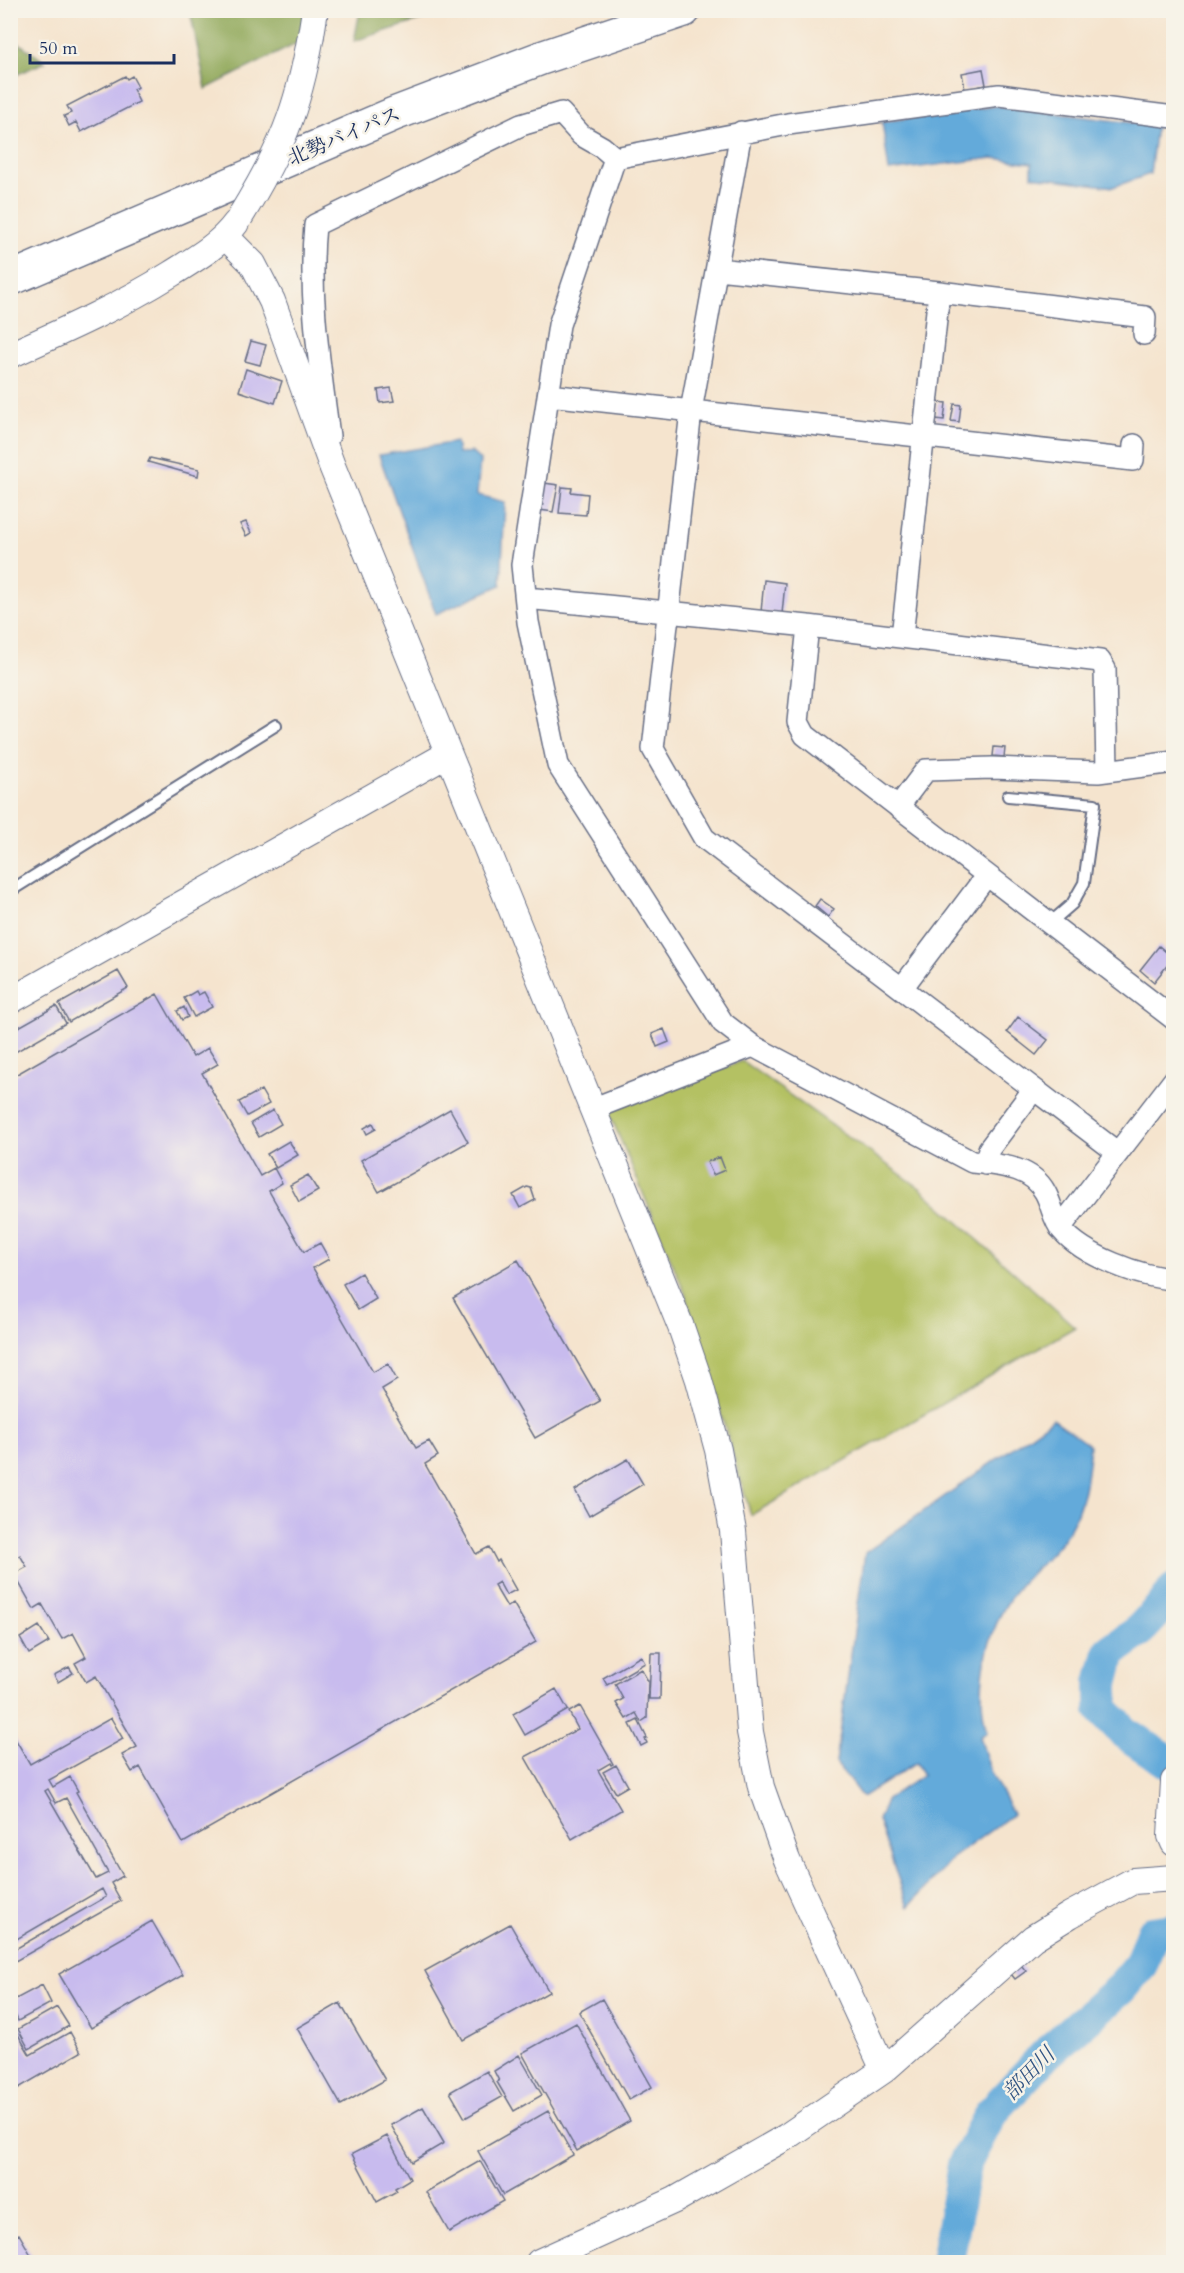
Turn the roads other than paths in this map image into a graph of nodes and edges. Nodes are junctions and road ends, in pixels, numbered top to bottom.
1 (684, 10) edge
2 (313, 23) edge
3 (1173, 117) edge
4 (741, 132) junction
5 (615, 158) junction
6 (233, 227) junction
7 (717, 268) junction
8 (10, 279) edge
9 (939, 292) junction
10 (1144, 334) dead end
11 (10, 355) edge
12 (549, 395) junction
13 (691, 411) junction
14 (924, 436) junction
15 (1134, 445) dead end
16 (332, 466) junction
17 (526, 598) junction
18 (667, 611) junction
19 (808, 626) junction
20 (903, 637) junction
21 (276, 725) dead end
22 (448, 754) junction
23 (1173, 762) edge
24 (1107, 771) junction
25 (1008, 796) dead end
26 (898, 807) junction
27 (987, 875) junction
28 (10, 891) edge
29 (1050, 923) junction
30 (902, 988) junction
31 (10, 1001) edge
32 (1173, 1019) edge
33 (753, 1046) junction
34 (1173, 1080) edge
35 (1034, 1089) junction
36 (592, 1109) junction
37 (1118, 1154) junction
38 (985, 1164) junction
39 (1060, 1228) junction
40 (1173, 1279) edge
41 (1173, 1781) edge
42 (1172, 1840) edge
43 (1173, 1878) edge
44 (884, 2070) junction
45 (539, 2262) edge

1 - 8 highway, 北勢バイパス
2 - 6 street, bridge
3 - 4 street
4 - 5 street
4 - 7 street
5 - 12 street
5 - 16 street
6 - 11 street
6 - 16 street
7 - 9 street
7 - 13 street
9 - 10 street
9 - 14 street
12 - 13 street
12 - 17 street
13 - 14 street
13 - 18 street
14 - 15 street
14 - 20 street
16 - 22 street
17 - 18 street
17 - 33 street
18 - 19 street
18 - 30 street
19 - 20 street
19 - 26 street
20 - 24 street
21 - 28 lane
22 - 31 street
22 - 36 street
23 - 24 street
24 - 26 street
25 - 29 lane
26 - 27 street
27 - 29 street
27 - 30 street
29 - 32 street
30 - 35 street
33 - 36 street
33 - 38 street
34 - 37 street
35 - 37 street
35 - 38 street
36 - 44 street
37 - 39 street
38 - 39 street
39 - 40 street
41 - 42 street
43 - 44 street
44 - 45 street

